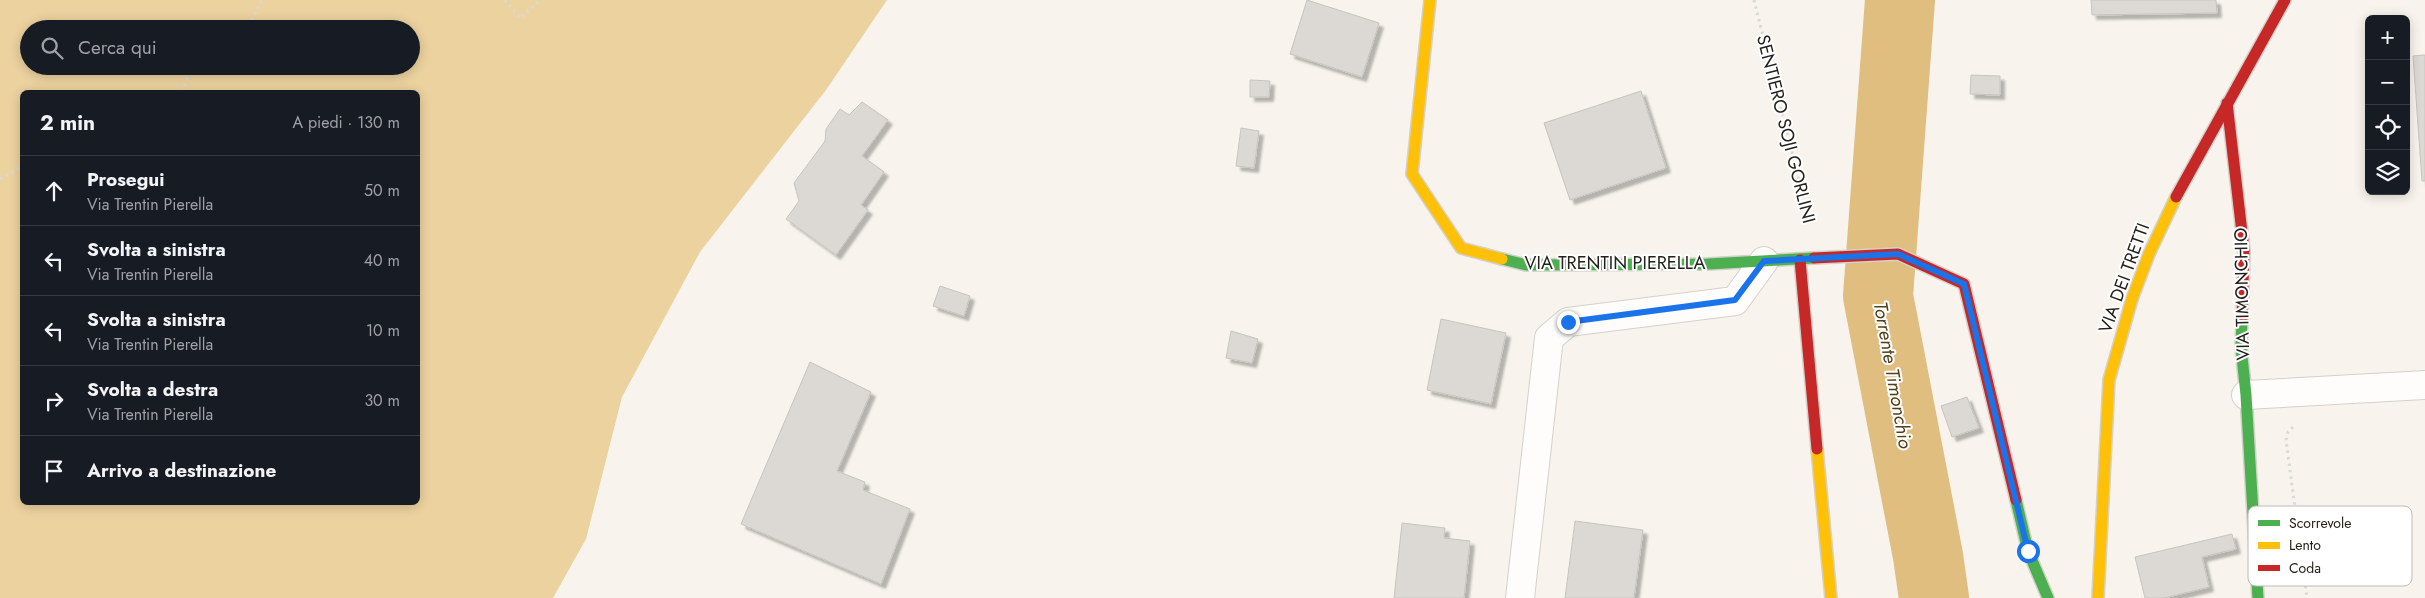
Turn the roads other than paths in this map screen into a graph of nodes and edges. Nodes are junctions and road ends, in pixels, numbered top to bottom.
1 (1430, 0) edge
2 (2285, 0) edge
3 (2227, 103) junction
4 (1800, 260) junction
5 (1764, 261) junction
6 (2425, 385) edge
7 (2246, 395) junction
8 (2251, 506) edge
9 (1520, 598) edge
10 (1831, 598) edge
11 (2048, 598) edge
12 (2098, 598) edge

1 - 5 street, VIA TRENTIN PIERELLA
2 - 3 street, VIA DEI TRETTI
3 - 7 street, VIA TIMONCHIO
3 - 12 street, VIA DEI TRETTI
4 - 5 street, VIA TRENTIN PIERELLA
4 - 10 street
4 - 11 street, VIA TRENTIN PIERELLA
5 - 9 street
6 - 7 street
7 - 8 street, VIA TIMONCHIO

